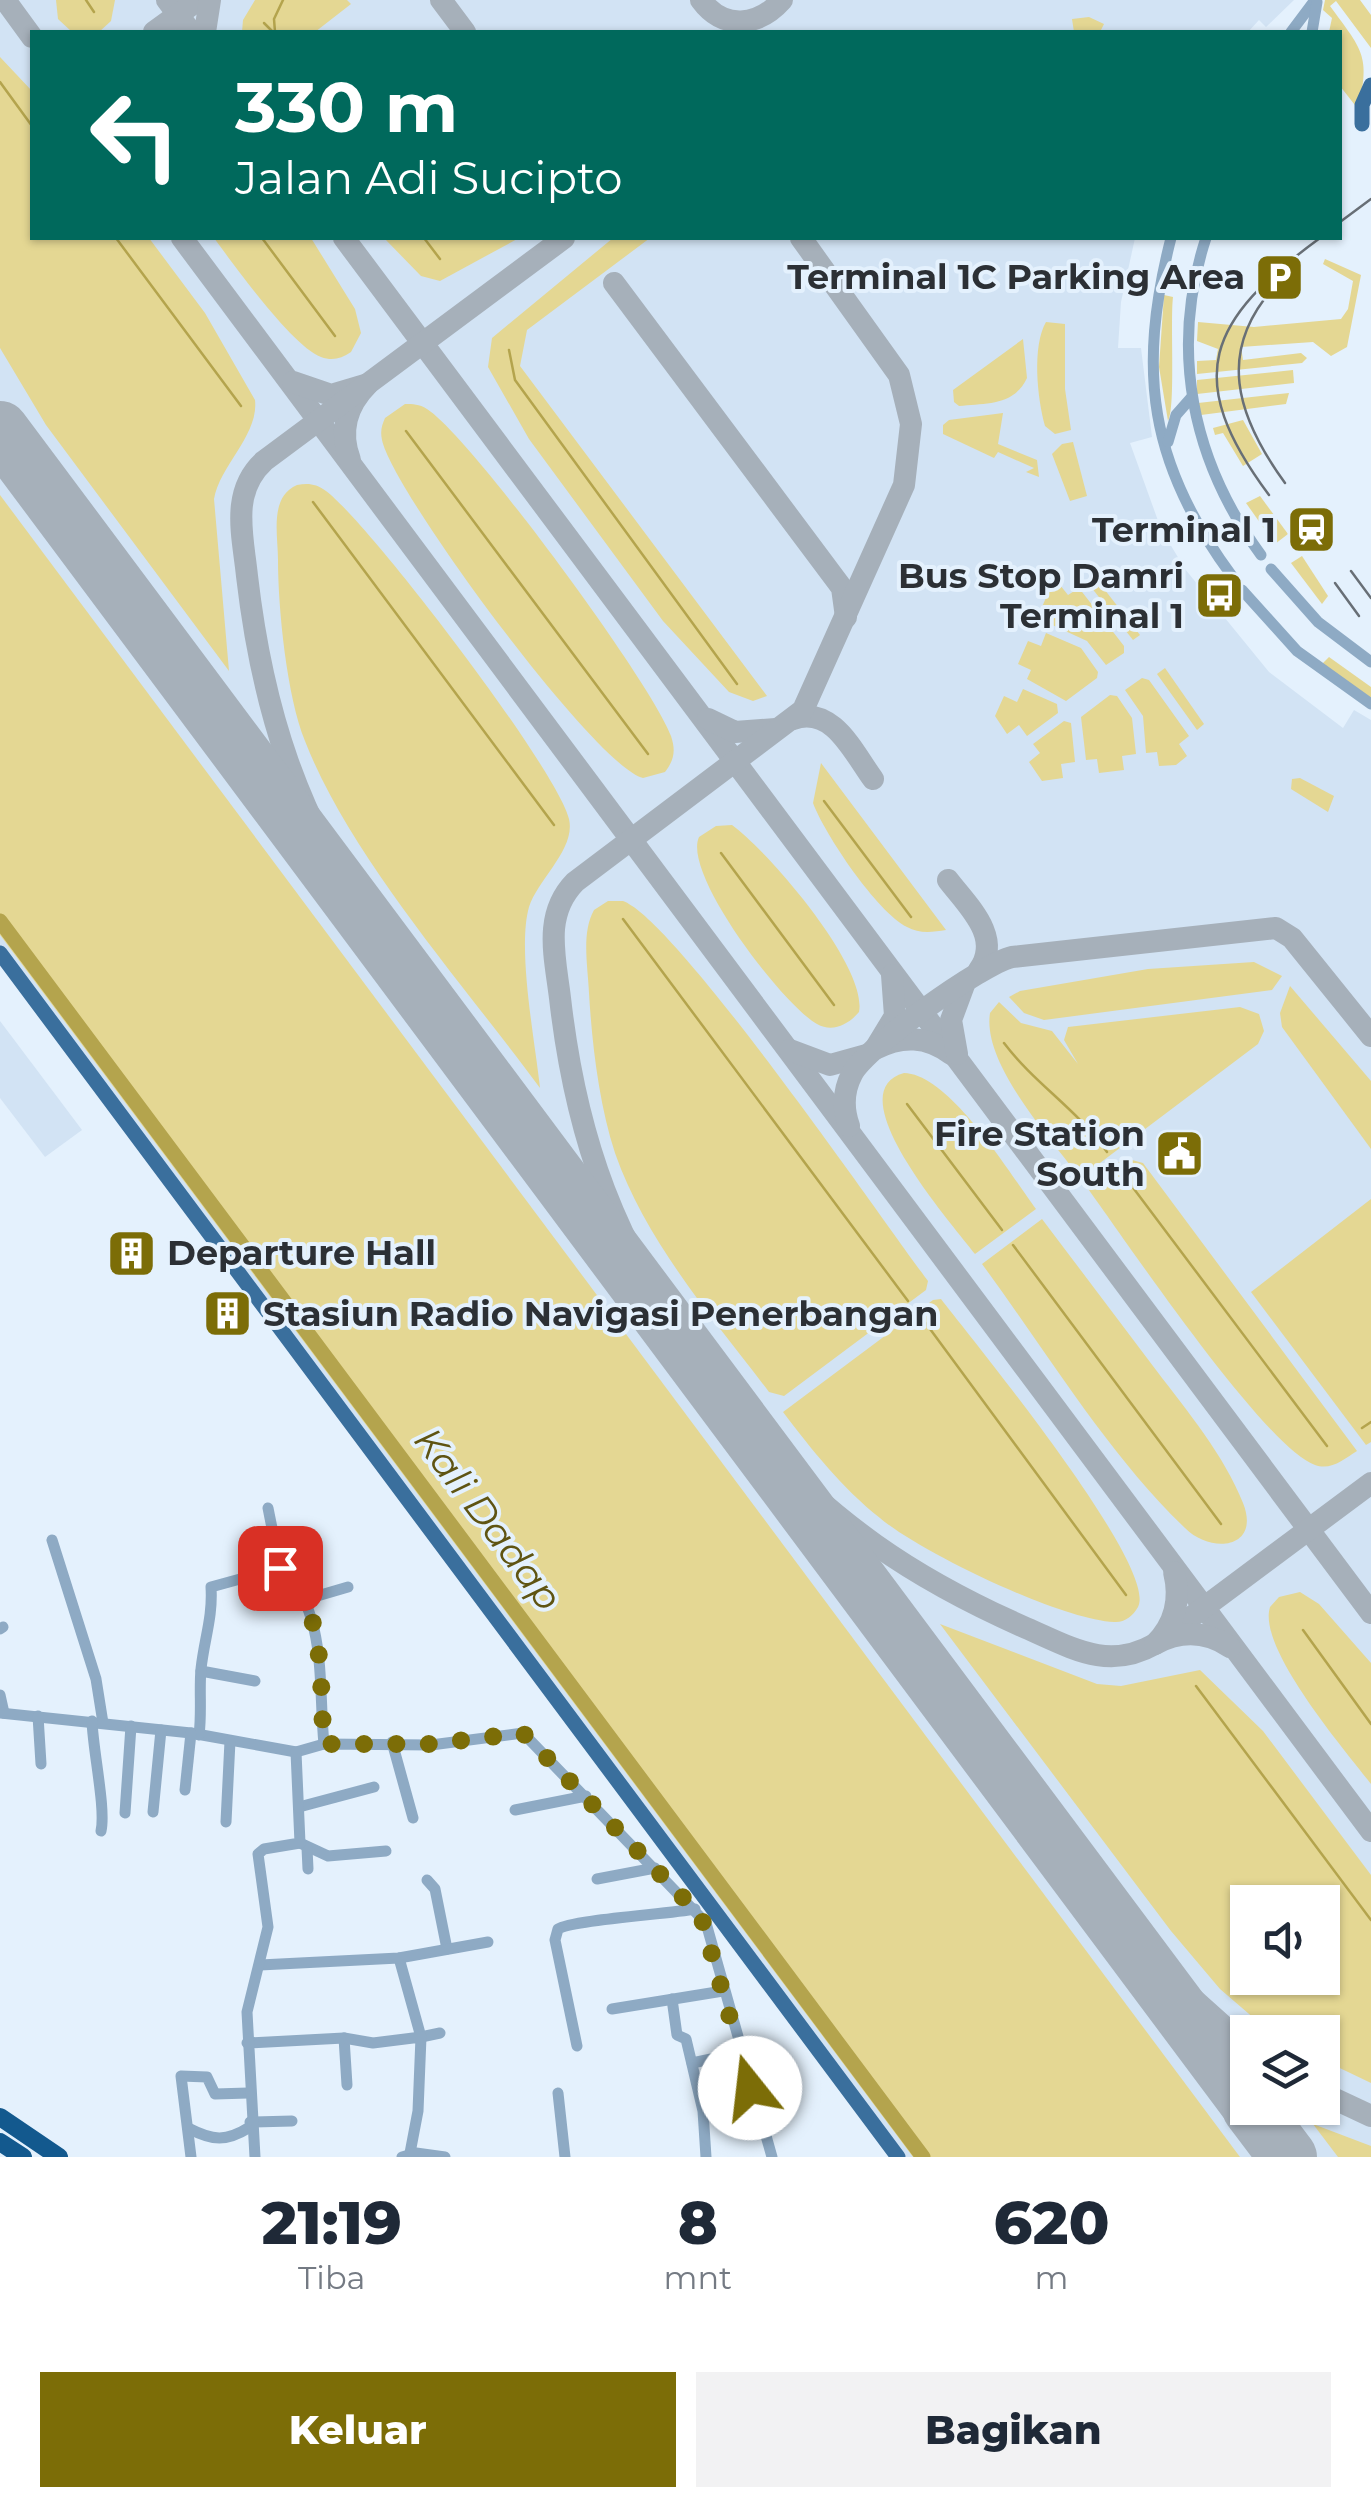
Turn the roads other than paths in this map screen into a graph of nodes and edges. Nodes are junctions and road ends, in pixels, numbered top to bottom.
1 (1316, 0) edge
2 (1293, 30) edge
3 (1312, 30) edge
4 (1371, 85) edge
5 (1362, 124) dead end
6 (1170, 240) edge
7 (1206, 240) edge
8 (1191, 398) junction
9 (1170, 461) junction
10 (1261, 555) dead end
11 (1271, 568) dead end
12 (1232, 576) dead end
13 (1242, 590) dead end
14 (1371, 662) edge
15 (1371, 704) edge
16 (0, 953) edge
17 (268, 1508) dead end
18 (52, 1540) dead end
19 (280, 1568) junction
20 (348, 1587) dead end
21 (307, 1599) junction
22 (201, 1671) junction
23 (255, 1681) dead end
24 (0, 1695) edge
25 (2, 1713) edge
26 (38, 1716) junction
27 (98, 1722) junction
28 (131, 1726) junction
29 (161, 1730) junction
30 (195, 1734) junction
31 (230, 1741) junction
32 (392, 1742) junction
33 (324, 1744) junction
34 (296, 1752) junction
35 (41, 1764) dead end
36 (374, 1788) dead end
37 (185, 1790) dead end
38 (586, 1796) junction
39 (299, 1806) junction
40 (515, 1810) dead end
41 (153, 1812) dead end
42 (125, 1814) dead end
43 (413, 1818) dead end
44 (226, 1822) dead end
45 (102, 1831) dead end
46 (304, 1846) junction
47 (386, 1850) dead end
48 (656, 1868) junction
49 (308, 1869) dead end
50 (597, 1878) dead end
51 (427, 1880) dead end
52 (695, 1909) junction
53 (488, 1942) dead end
54 (447, 1948) junction
55 (399, 1958) junction
56 (260, 1965) junction
57 (724, 1991) junction
58 (672, 2000) junction
59 (612, 2009) dead end
60 (440, 2033) dead end
61 (421, 2037) junction
62 (344, 2038) junction
63 (246, 2043) junction
64 (577, 2046) dead end
65 (740, 2053) junction
66 (692, 2064) junction
67 (348, 2085) dead end
68 (248, 2093) junction
69 (558, 2094) dead end
70 (0, 2117) edge
71 (292, 2121) dead end
72 (250, 2124) junction
73 (188, 2128) junction
74 (0, 2142) edge
75 (406, 2155) edge
76 (24, 2157) edge
77 (59, 2157) edge
78 (191, 2157) edge
79 (255, 2157) edge
80 (445, 2157) edge
81 (565, 2157) edge
82 (706, 2157) edge
83 (772, 2157) edge
84 (898, 2157) edge

1 - 2 street
1 - 3 street
4 - 5 main road
6 - 9 street
7 - 8 street
8 - 9 street
8 - 10 street
9 - 12 street
11 - 14 street
13 - 15 street
16 - 84 main road
17 - 19 street
18 - 27 street
19 - 21 street
19 - 22 street
20 - 21 street
21 - 33 street
22 - 23 street
22 - 30 street
24 - 25 street
25 - 26 street
26 - 27 street
26 - 35 street
27 - 28 street
27 - 45 street
28 - 29 street
28 - 42 street
29 - 30 street
29 - 41 street
30 - 31 street
30 - 37 street
31 - 34 street
31 - 44 street
32 - 33 street
32 - 38 street
32 - 43 street
33 - 34 street
34 - 39 street
36 - 39 street
38 - 40 street
38 - 48 street
39 - 46 street
46 - 47 street
46 - 49 street
46 - 56 street
48 - 50 street
48 - 52 street
51 - 54 street
52 - 57 street
52 - 64 street
53 - 54 street
54 - 55 street
55 - 56 street
55 - 61 street
56 - 63 street
57 - 58 street
57 - 65 street
58 - 59 street
58 - 66 street
60 - 61 street
61 - 62 street
61 - 75 street
62 - 63 street
62 - 67 street
63 - 68 street
65 - 66 street
65 - 83 street
66 - 82 street
68 - 72 street
68 - 73 street
69 - 81 street
70 - 77 highway
71 - 72 street
72 - 73 street
72 - 79 street
73 - 78 street
74 - 76 highway
75 - 80 street

